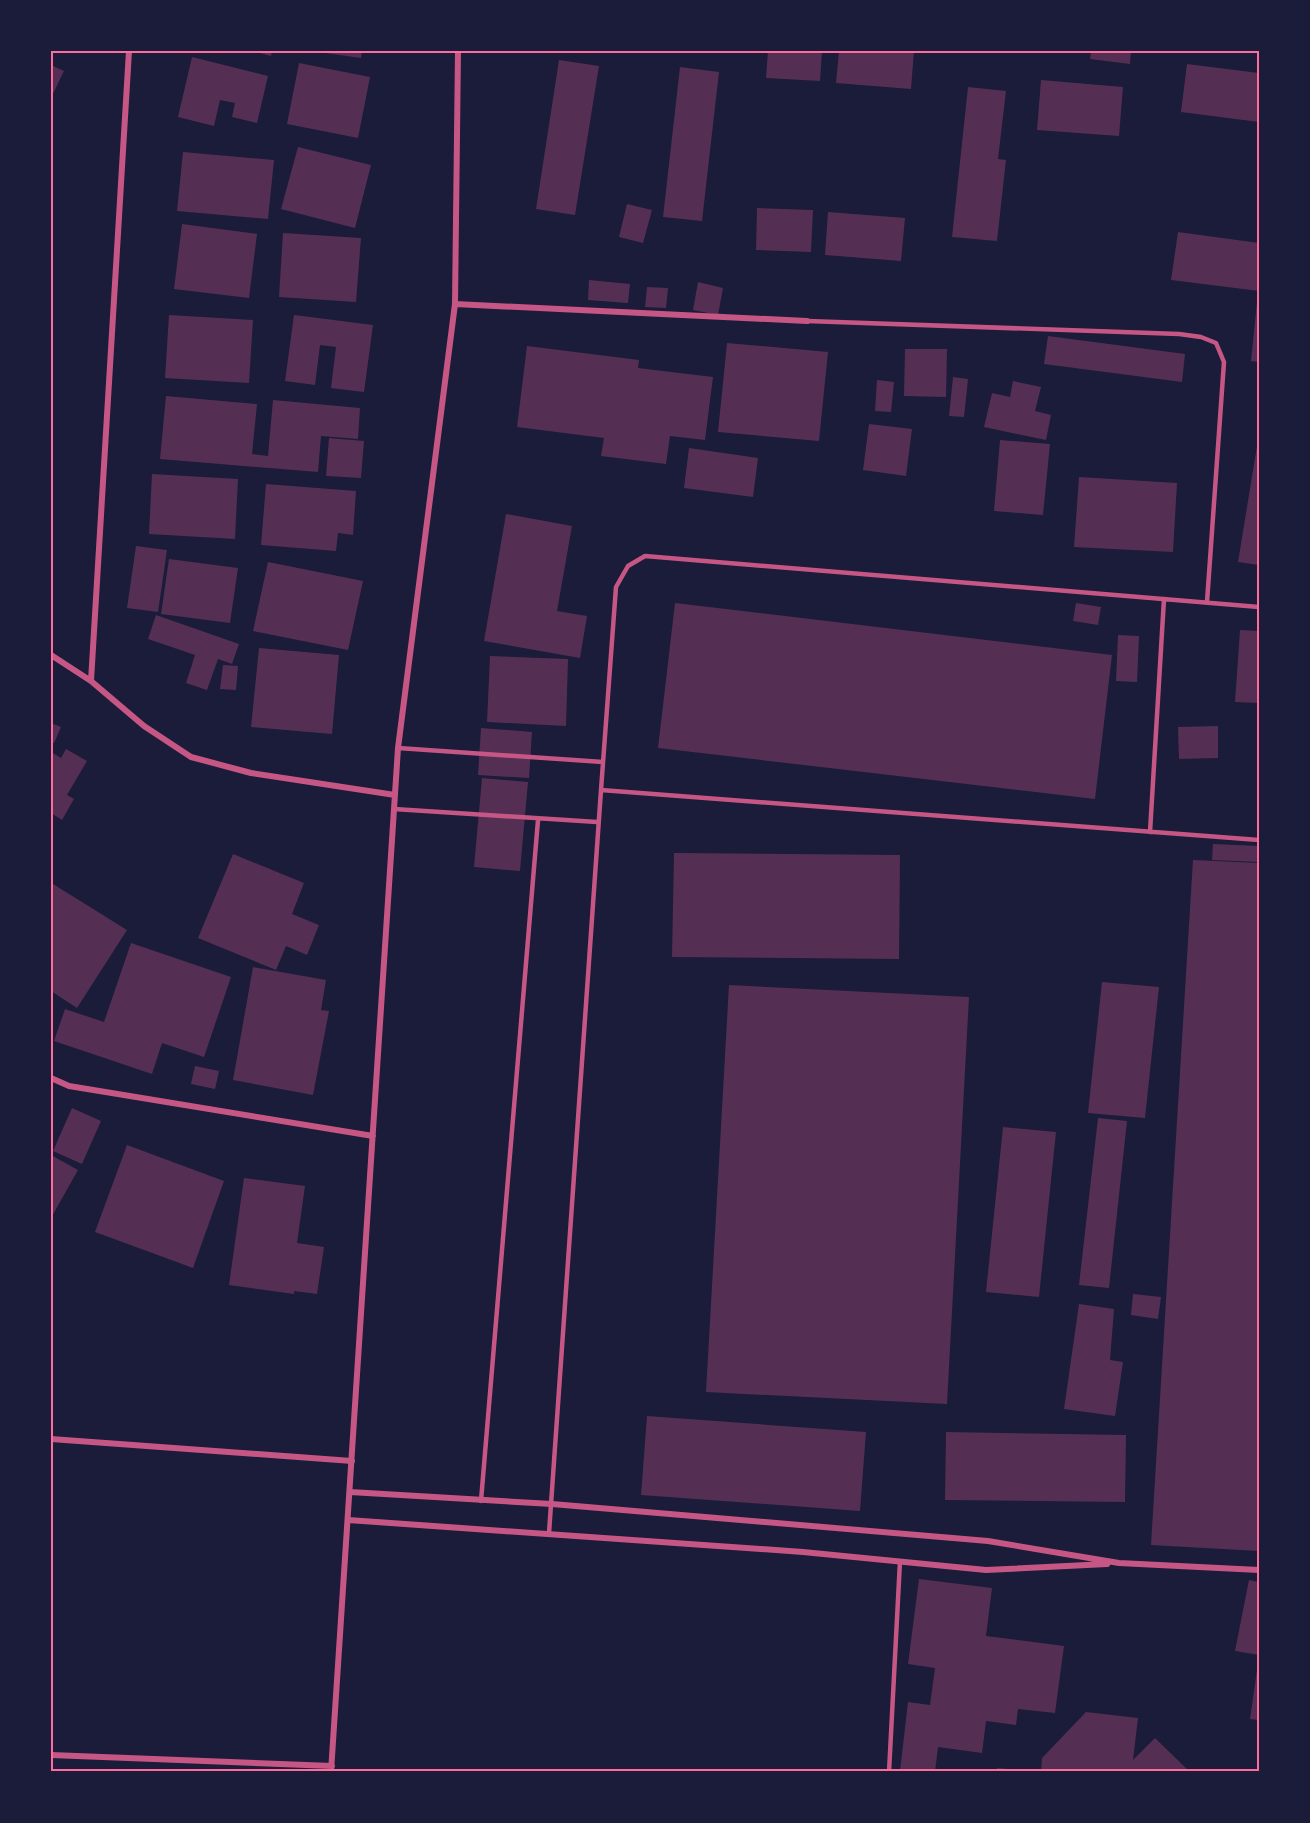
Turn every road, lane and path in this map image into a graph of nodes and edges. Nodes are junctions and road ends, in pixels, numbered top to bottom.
1 (129, 51) edge
2 (458, 51) edge
3 (455, 304) junction
4 (807, 321) joint
5 (1164, 599) junction
6 (1208, 602) junction
7 (1259, 607) edge
8 (51, 655) edge
9 (91, 681) junction
10 (398, 748) junction
11 (603, 762) junction
12 (601, 790) junction
13 (395, 795) junction
14 (394, 809) junction
15 (538, 820) junction
16 (597, 822) junction
17 (1150, 832) junction
18 (1259, 840) edge
19 (51, 1078) edge
20 (373, 1136) junction
21 (51, 1439) edge
22 (352, 1461) junction
23 (350, 1492) junction
24 (482, 1501) junction
25 (552, 1504) junction
26 (348, 1521) junction
27 (549, 1533) junction
28 (900, 1561) junction
29 (1119, 1563) junction
30 (1259, 1570) edge
31 (51, 1755) edge
32 (332, 1769) edge
33 (889, 1772) edge

1 - 9 street
2 - 3 street
3 - 4 street
3 - 10 street
4 - 6 lane
5 - 6 lane
5 - 11 lane
5 - 17 lane
6 - 7 lane
8 - 9 street
9 - 13 street
10 - 11 lane
10 - 13 street
11 - 12 lane
12 - 16 lane
12 - 17 lane
13 - 14 street
14 - 15 lane
14 - 20 street
15 - 16 lane
15 - 24 lane
16 - 25 lane
17 - 18 lane
19 - 20 street
20 - 22 street
21 - 22 street
22 - 23 street
23 - 24 street
23 - 26 street
24 - 25 street
25 - 27 lane
25 - 29 street
26 - 27 street
26 - 32 street
27 - 28 street
28 - 29 street
28 - 33 lane
29 - 30 street
31 - 32 street

